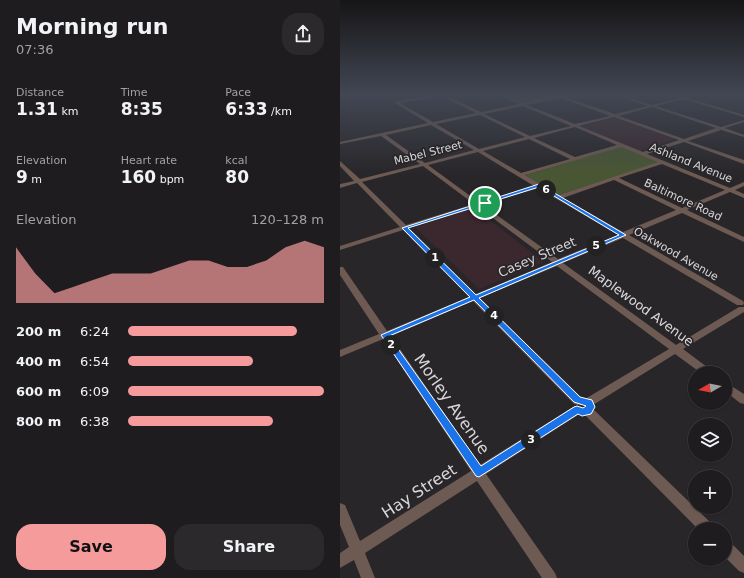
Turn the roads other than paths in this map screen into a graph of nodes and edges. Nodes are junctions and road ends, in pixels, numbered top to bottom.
1 (427, 121) edge
2 (447, 121) edge
3 (495, 121) edge
4 (563, 121) edge
5 (596, 121) edge
6 (630, 121) edge
7 (699, 121) edge
8 (744, 121) edge
9 (432, 124) junction
10 (575, 126) junction
11 (721, 128) junction
12 (382, 134) junction
13 (744, 136) edge
14 (530, 138) junction
15 (684, 140) junction
16 (340, 143) edge
17 (622, 145) junction
18 (479, 150) junction
19 (642, 154) junction
20 (574, 159) junction
21 (663, 162) junction
22 (744, 162) edge
23 (340, 163) edge
24 (423, 165) junction
25 (521, 175) junction
26 (614, 178) junction
27 (358, 181) junction
28 (744, 184) edge
29 (340, 186) edge
30 (539, 186) junction
31 (730, 190) junction
32 (744, 196) edge
33 (559, 197) junction
34 (479, 205) junction
35 (681, 210) junction
36 (405, 228) junction
37 (623, 235) junction
38 (744, 240) edge
39 (340, 248) edge
40 (558, 263) junction
41 (340, 269) edge
42 (475, 297) junction
43 (742, 306) edge
44 (384, 335) junction
45 (676, 349) junction
46 (340, 354) edge
47 (699, 366) edge
48 (732, 391) edge
49 (744, 400) edge
50 (583, 406) junction
51 (479, 472) junction
52 (340, 509) edge
53 (700, 522) edge
54 (357, 551) junction
55 (732, 554) edge
56 (340, 561) edge
57 (744, 566) edge
58 (368, 578) edge
59 (550, 578) edge

1 - 9 street, Oakwood Avenue
2 - 9 street
3 - 14 street
4 - 10 street, Ashland Avenue
5 - 10 street, Mabel Street
6 - 15 street
7 - 11 street
8 - 11 street
9 - 12 street
9 - 18 street, Oakwood Avenue
10 - 14 street, Mabel Street
10 - 17 street, Ashland Avenue
11 - 13 street
11 - 15 street
12 - 16 street
12 - 24 street, Maplewood Avenue
14 - 18 street, Mabel Street
14 - 20 street
15 - 19 street
15 - 22 street
17 - 19 street, Ashland Avenue
17 - 20 street
18 - 24 street, Mabel Street
18 - 25 street, Oakwood Avenue
19 - 21 street, Ashland Avenue
20 - 25 street
21 - 26 street
21 - 31 street, Ashland Avenue
23 - 27 street
24 - 27 street, Mabel Street
24 - 34 street, Maplewood Avenue
25 - 30 street, Oakwood Avenue
26 - 33 street
26 - 35 street, Baltimore Road
27 - 29 street, Mabel Street
27 - 36 street
28 - 31 street, Casey Street
30 - 33 street, Oakwood Avenue
30 - 34 street
31 - 32 street, Ashland Avenue
31 - 35 street, Casey Street
33 - 37 street, Oakwood Avenue
34 - 36 street
34 - 40 street, Maplewood Avenue
35 - 37 street, Casey Street
35 - 38 street, Baltimore Road
36 - 39 street
36 - 42 street
37 - 40 street, Casey Street
37 - 43 street, Oakwood Avenue
40 - 42 street, Casey Street
40 - 45 street, Maplewood Avenue
41 - 44 street, Morley Avenue
42 - 44 street, Casey Street
42 - 50 street
43 - 45 street, Hay Street
44 - 46 street, Casey Street
44 - 51 street, Morley Avenue
45 - 47 street, Maplewood Avenue
45 - 50 street, Hay Street
48 - 49 street
50 - 51 street, Hay Street
50 - 53 street
51 - 54 street, Hay Street
51 - 59 street, Morley Avenue
52 - 54 street
54 - 56 street, Hay Street
54 - 58 street
55 - 57 street

